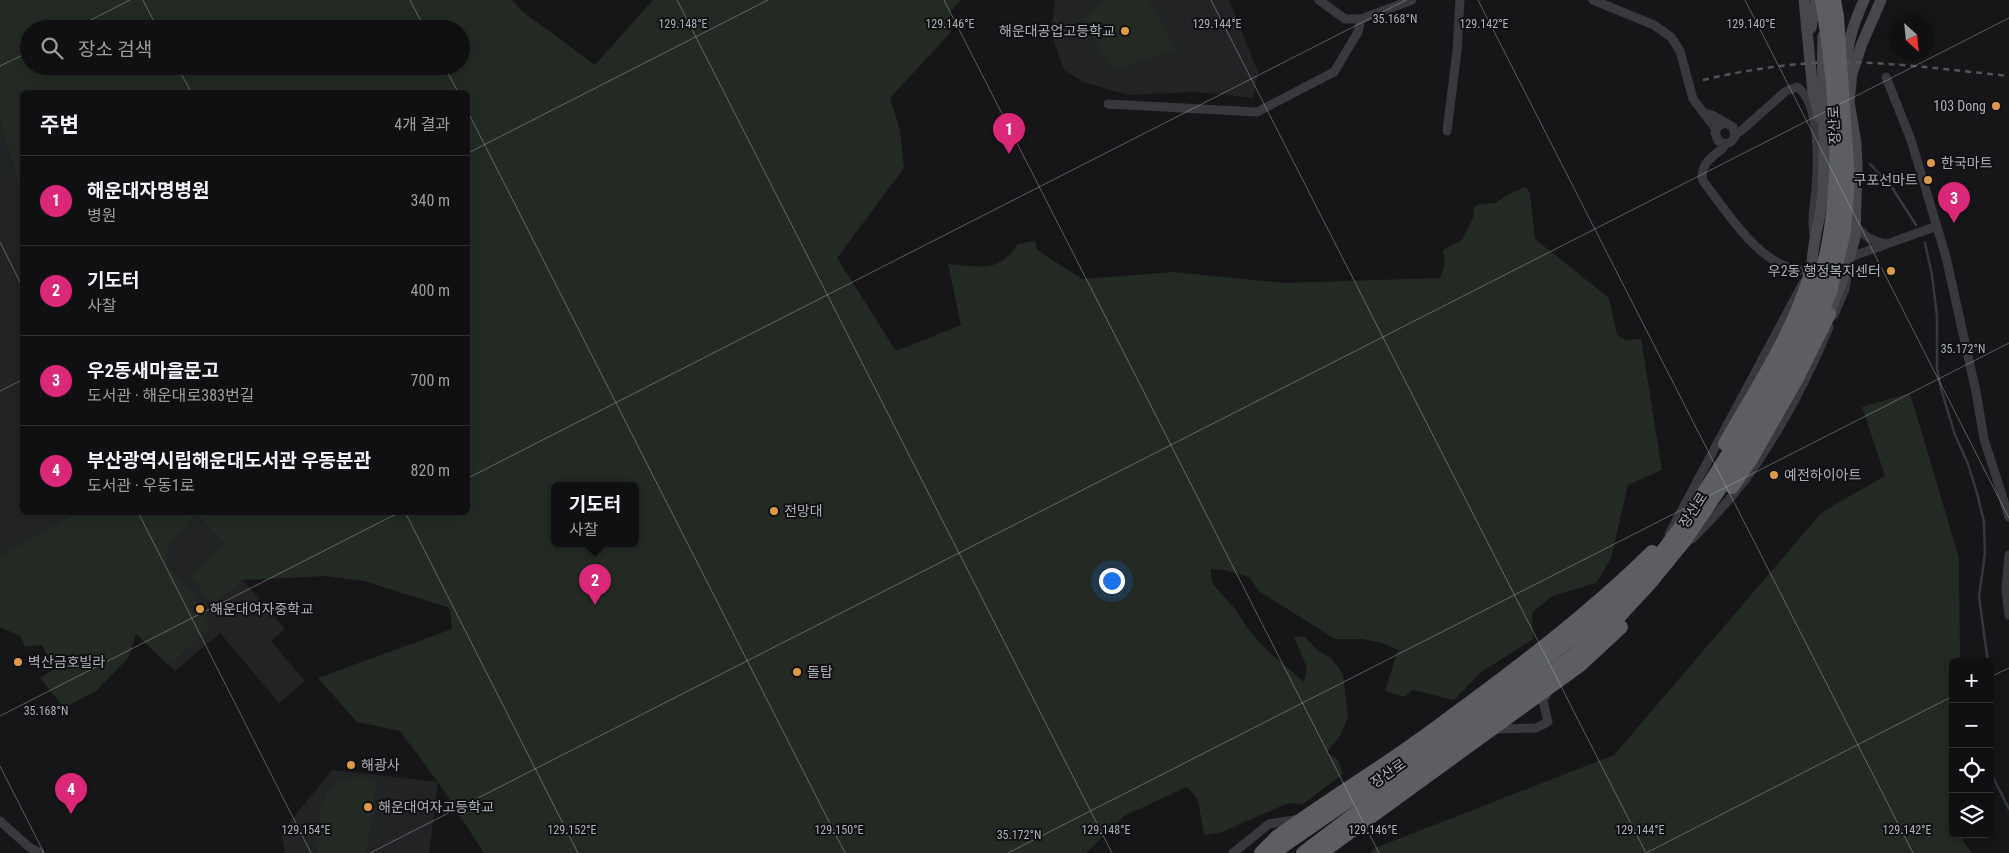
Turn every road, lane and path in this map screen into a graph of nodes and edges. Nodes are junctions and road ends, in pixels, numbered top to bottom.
1 (1319, 0) edge
2 (1412, 0) edge
3 (1460, 0) edge
4 (1593, 0) edge
5 (1804, 0) edge
6 (1816, 0) edge
7 (1822, 0) edge
8 (1829, 0) edge
9 (1836, 0) edge
10 (1864, 0) edge
11 (1881, 0) edge
12 (1361, 19) junction
13 (1809, 47) junction
14 (1886, 76) dead end
15 (1849, 101) junction
16 (1108, 104) dead end
17 (1705, 113) junction
18 (1726, 123) junction
19 (1716, 129) junction
20 (1447, 131) dead end
21 (1735, 134) junction
22 (1724, 144) junction
23 (1823, 153) junction
24 (1856, 225) junction
25 (1937, 226) junction
26 (1815, 240) junction
27 (1886, 244) junction
28 (1849, 258) junction
29 (1812, 270) junction
30 (1829, 314) joint
31 (2009, 518) edge
32 (1662, 548) junction
33 (2009, 555) edge
34 (1674, 557) junction
35 (2009, 615) edge
36 (1422, 744) junction
37 (1435, 761) junction
38 (0, 821) edge
39 (40, 853) edge
40 (1233, 853) edge
41 (1261, 853) edge
42 (1273, 853) edge
43 (1303, 853) edge
44 (1322, 853) edge

1 - 12 street
2 - 12 street
3 - 20 street
4 - 17 street
5 - 13 main road
6 - 13 main road
7 - 42 highway, 장산로, bridge
8 - 23 main road
9 - 43 highway, 장산로, bridge
10 - 15 main road
11 - 15 main road
12 - 16 street
13 - 23 main road
14 - 25 street
15 - 24 main road
17 - 18 street
17 - 19 street
18 - 19 street
18 - 21 street
19 - 22 street
21 - 22 street
21 - 26 street, 장산로
22 - 29 street
23 - 26 main road
24 - 27 street
24 - 28 main road
25 - 27 street
25 - 31 street
26 - 29 main road
27 - 28 street
28 - 29 street
28 - 30 main road
28 - 34 street
29 - 32 street
29 - 41 highway, bridge
30 - 44 highway, bridge
32 - 34 street
32 - 36 street
33 - 35 street
34 - 37 street
36 - 37 street
36 - 40 street
37 - 44 street
38 - 39 street

